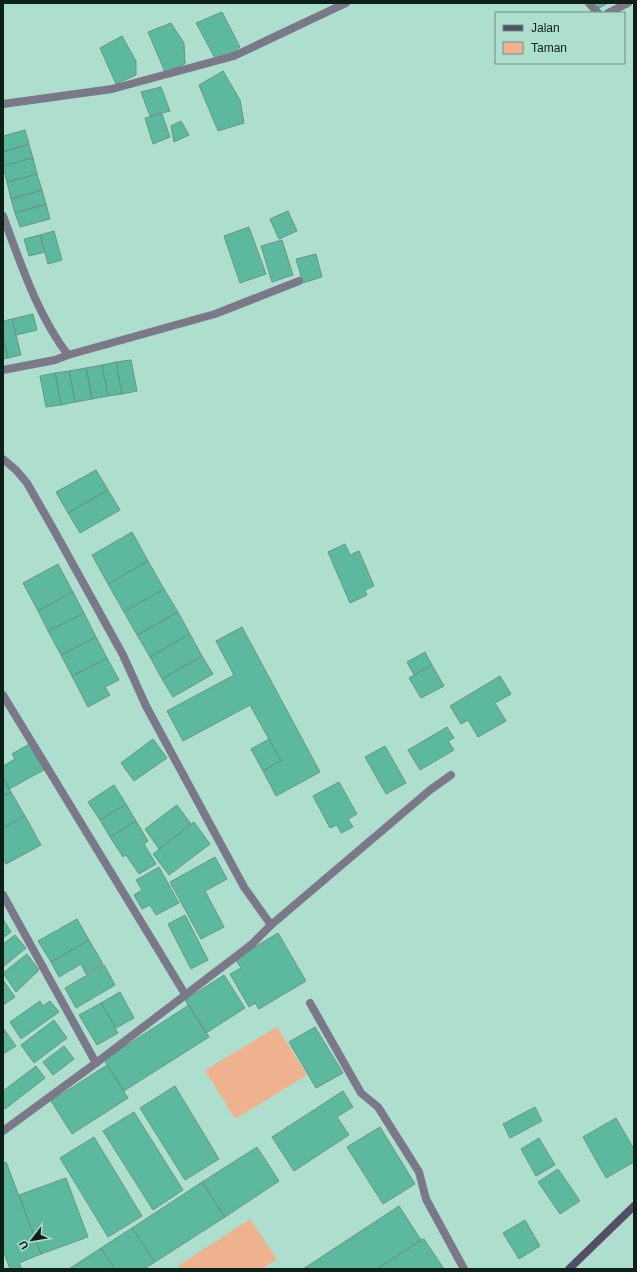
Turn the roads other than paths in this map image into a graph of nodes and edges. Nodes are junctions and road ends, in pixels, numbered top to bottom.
1 (346, 3) edge
2 (589, 3) edge
3 (628, 3) edge
4 (597, 12) edge
5 (610, 12) edge
6 (3, 104) edge
7 (3, 216) edge
8 (299, 281) dead end
9 (68, 355) junction
10 (3, 370) edge
11 (3, 459) edge
12 (3, 696) edge
13 (451, 775) dead end
14 (3, 895) edge
15 (271, 925) junction
16 (185, 994) junction
17 (310, 1003) dead end
18 (96, 1063) junction
19 (3, 1131) edge
20 (634, 1206) edge
21 (464, 1269) edge
22 (569, 1269) edge

1 - 6 street
2 - 4 street
3 - 5 street
7 - 9 street
8 - 9 street
9 - 10 street
11 - 15 street
12 - 16 street
13 - 15 street
14 - 18 street
15 - 16 street
16 - 18 street
17 - 21 street
18 - 19 street
20 - 22 main road

